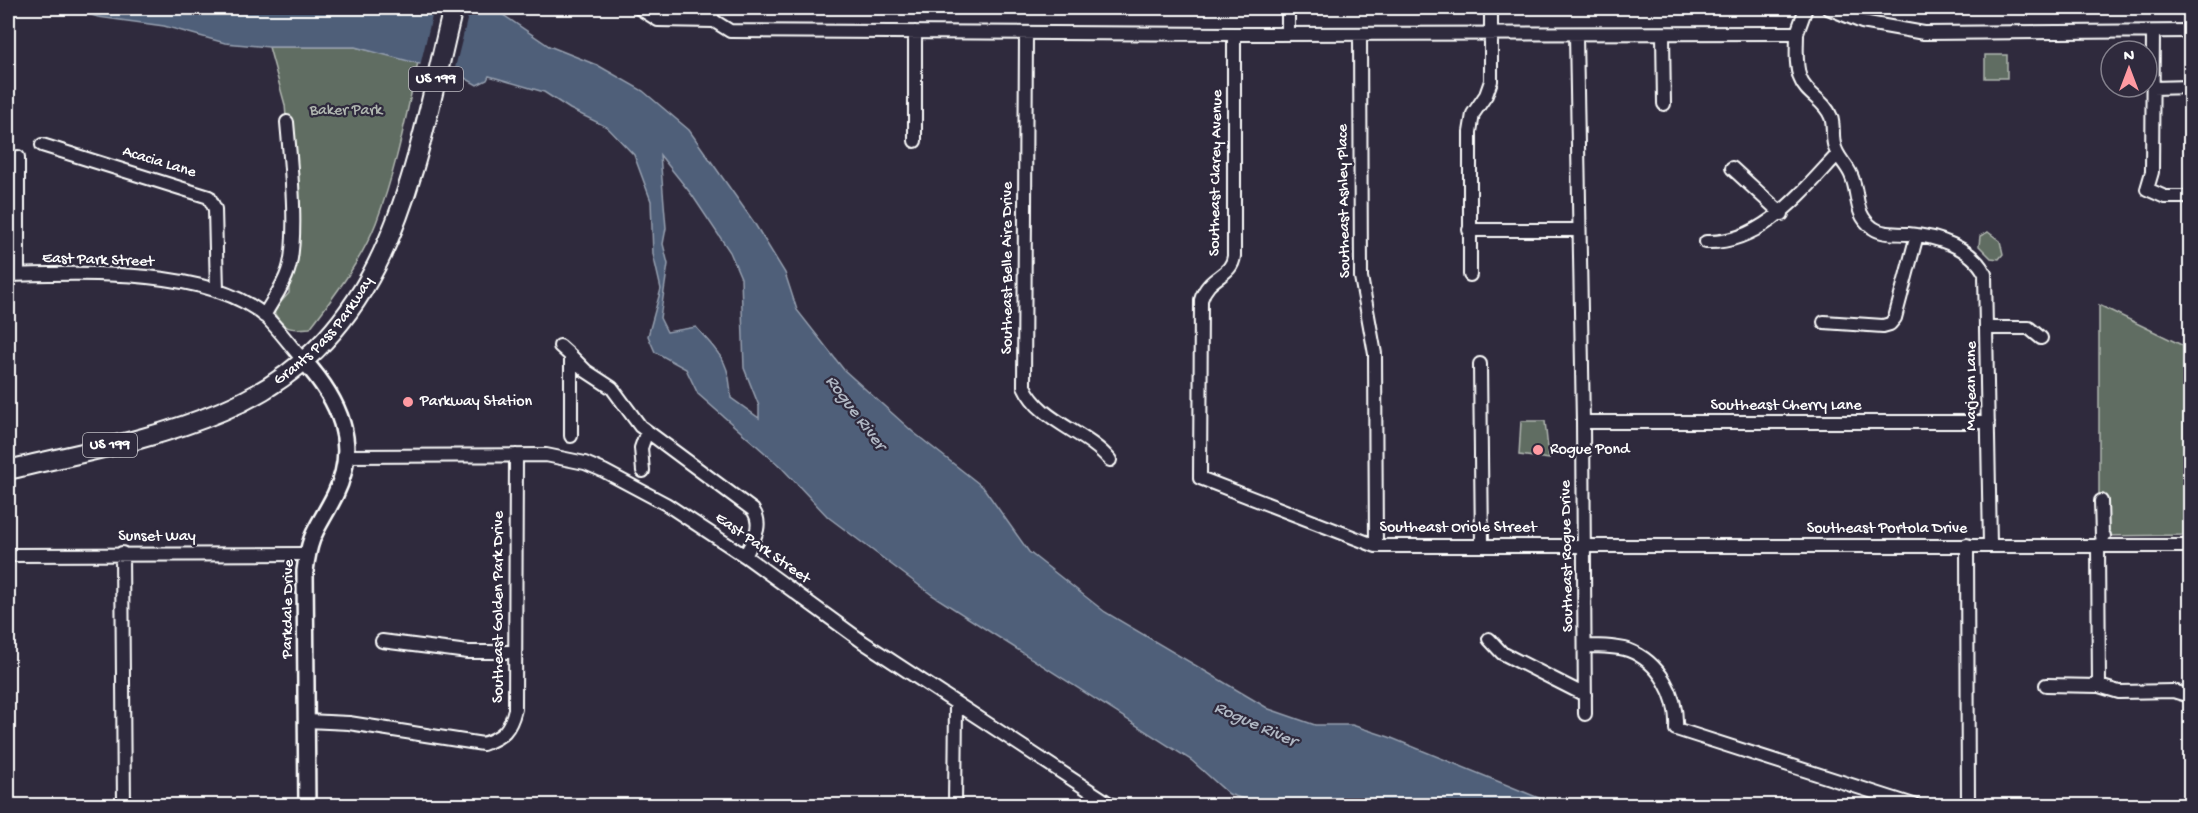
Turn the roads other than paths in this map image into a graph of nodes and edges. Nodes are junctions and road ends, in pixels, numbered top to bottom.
1 (453, 8) edge
2 (639, 8) edge
3 (707, 8) edge
4 (1288, 8) edge
5 (1491, 8) edge
6 (1806, 8) edge
7 (1828, 8) edge
8 (714, 21) junction
9 (2190, 31) edge
10 (915, 32) junction
11 (2153, 32) junction
12 (1797, 33) junction
13 (1026, 34) junction
14 (1234, 34) junction
15 (1288, 34) junction
16 (1360, 34) junction
17 (1663, 34) junction
18 (1491, 35) junction
19 (1576, 35) junction
20 (2153, 39) edge
21 (2190, 87) edge
22 (2159, 88) edge
23 (2153, 99) edge
24 (1664, 104) dead end
25 (287, 122) dead end
26 (915, 141) dead end
27 (42, 145) dead end
28 (1837, 155) junction
29 (18, 156) dead end
30 (1732, 168) dead end
31 (2190, 197) edge
32 (1782, 213) junction
33 (1469, 230) junction
34 (1579, 230) junction
35 (1917, 235) junction
36 (1706, 242) dead end
37 (13, 275) edge
38 (1470, 275) dead end
39 (217, 291) junction
40 (264, 316) junction
41 (1824, 322) dead end
42 (1988, 328) junction
43 (2042, 338) dead end
44 (560, 346) dead end
45 (571, 356) junction
46 (304, 361) junction
47 (1480, 364) dead end
48 (1583, 422) junction
49 (1988, 422) junction
50 (644, 428) junction
51 (571, 436) dead end
52 (516, 454) junction
53 (346, 456) junction
54 (1110, 460) dead end
55 (8, 470) edge
56 (643, 471) dead end
57 (1200, 478) joint
58 (2101, 501) dead end
59 (2101, 540) junction
60 (1482, 545) junction
61 (1583, 545) junction
62 (1968, 545) junction
63 (1990, 545) junction
64 (1376, 546) junction
65 (2190, 546) edge
66 (122, 554) junction
67 (307, 554) junction
68 (8, 555) edge
69 (745, 556) junction
70 (1489, 639) dead end
71 (382, 641) dead end
72 (1585, 646) junction
73 (516, 652) junction
74 (2046, 685) dead end
75 (2099, 686) junction
76 (1585, 695) junction
77 (2190, 696) edge
78 (956, 703) junction
79 (1585, 714) dead end
80 (307, 721) junction
81 (124, 806) edge
82 (307, 806) edge
83 (955, 806) edge
84 (1113, 806) edge
85 (1917, 806) edge
86 (1968, 806) edge

1 - 46 highway, Grants Pass Parkway / US 199
2 - 8 street
3 - 8 street
4 - 15 street
5 - 18 street
6 - 12 street
7 - 11 street
8 - 10 street
9 - 11 street
10 - 13 street
10 - 26 street
11 - 20 street
12 - 17 street
12 - 28 street
13 - 14 street
13 - 54 street, Southeast Belle Aire Drive
14 - 15 street
14 - 57 street, Southeast Clarey Avenue
15 - 16 street
16 - 18 street
16 - 64 street, Southeast Ashley Place
17 - 19 street
17 - 24 street
18 - 19 street
18 - 33 street
19 - 34 street, Southeast Rogue Drive
21 - 22 street
23 - 31 street
25 - 40 street
27 - 39 street, Acacia Lane
28 - 32 street
28 - 35 street, Marjean Lane
29 - 37 street
30 - 32 street
32 - 36 street
33 - 34 street
33 - 38 street
34 - 48 street, Southeast Rogue Drive
35 - 41 street
35 - 42 street, Marjean Lane
37 - 39 street, East Park Street
39 - 40 street, East Park Street
40 - 46 street, East Park Street
42 - 43 street
42 - 49 street, Marjean Lane
44 - 45 street
45 - 50 street
45 - 51 street
46 - 53 main road, Parkdale Drive
46 - 55 highway, Grants Pass Parkway / US 199
47 - 60 street
48 - 49 street, Southeast Cherry Lane
48 - 61 street, Southeast Rogue Drive
49 - 63 street, Marjean Lane
50 - 56 street
50 - 69 street
52 - 53 street, East Park Street
52 - 69 street, East Park Street
52 - 73 street, Southeast Golden Park Drive
53 - 67 main road, Parkdale Drive
57 - 64 street, Southeast Oriole Street
58 - 59 street
59 - 63 street, Southeast Portola Drive
59 - 65 street, Southeast Portola Drive
59 - 75 street
60 - 61 street, Southeast Oriole Street
60 - 64 street, Southeast Oriole Street
61 - 62 street, Southeast Portola Drive
61 - 72 street, Southeast Rogue Drive
62 - 63 street, Southeast Portola Drive
62 - 86 street
66 - 67 street, Sunset Way
66 - 68 street, Sunset Way
66 - 81 street
67 - 80 main road, Parkdale Drive
69 - 78 street, East Park Street
70 - 76 street
71 - 73 street
72 - 76 street
72 - 85 street, Southeast Rogue Drive
73 - 80 street, Southeast Golden Park Drive
74 - 75 street
75 - 77 street
76 - 79 street
78 - 83 street
78 - 84 street, East Park Street
80 - 82 main road, Parkdale Drive

